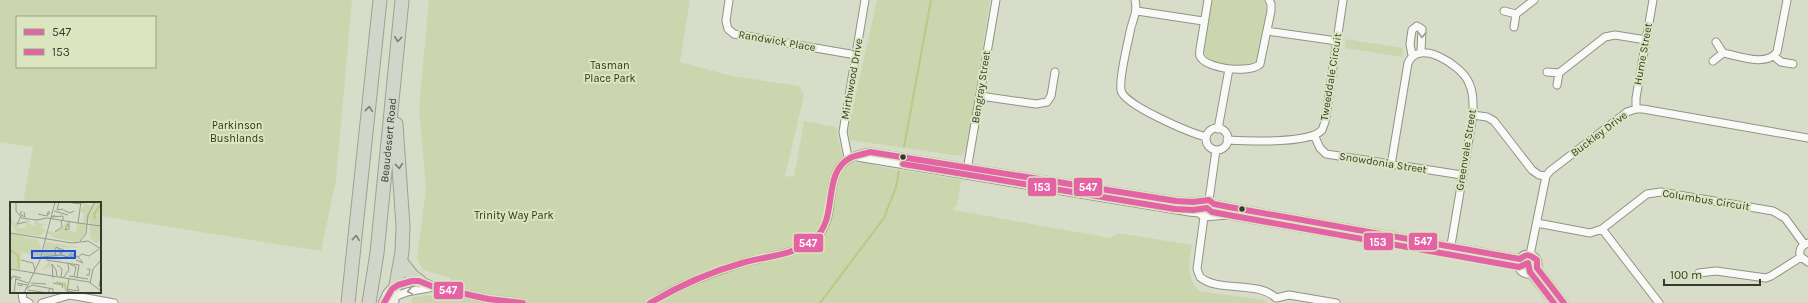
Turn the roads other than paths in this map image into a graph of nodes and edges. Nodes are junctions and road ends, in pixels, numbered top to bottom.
1 (380, 0) edge
2 (402, 0) edge
3 (729, 0) edge
4 (865, 0) edge
5 (996, 0) edge
6 (1135, 0) edge
7 (1208, 0) edge
8 (1268, 0) edge
9 (1343, 0) edge
10 (1534, 0) edge
11 (1653, 0) edge
12 (1787, 0) edge
13 (1137, 10) junction
14 (1504, 12) dead end
15 (1516, 14) junction
16 (1203, 21) junction
17 (1514, 27) dead end
18 (1267, 31) junction
19 (1646, 40) junction
20 (1337, 41) junction
21 (1716, 42) dead end
22 (1421, 52) junction
23 (1723, 53) junction
24 (856, 55) junction
25 (1412, 55) junction
26 (1774, 56) junction
27 (1713, 61) dead end
28 (1793, 64) dead end
29 (1229, 69) junction
30 (1055, 72) dead end
31 (1546, 72) dead end
32 (1558, 73) junction
33 (1558, 85) dead end
34 (980, 96) junction
35 (391, 109) junction
36 (1636, 109) junction
37 (1473, 115) junction
38 (1218, 129) junction
39 (1314, 135) junction
40 (1206, 137) junction
41 (1808, 138) edge
42 (1227, 140) junction
43 (1216, 150) junction
44 (848, 158) junction
45 (1391, 165) junction
46 (967, 171) junction
47 (1462, 176) junction
48 (1546, 176) junction
49 (1201, 202) junction
50 (1212, 202) junction
51 (1205, 216) junction
52 (1538, 223) junction
53 (1602, 229) junction
54 (1806, 243) edge
55 (1451, 250) junction
56 (1530, 255) junction
57 (1801, 258) junction
58 (401, 262) junction
59 (1519, 262) junction
60 (1808, 262) edge
61 (1537, 268) junction
62 (1699, 273) dead end
63 (1531, 274) junction
64 (419, 281) junction
65 (434, 287) junction
66 (22, 293) edge
67 (67, 294) edge
68 (394, 295) edge
69 (1276, 301) edge
70 (29, 303) edge
71 (42, 303) edge
72 (114, 303) edge
73 (348, 303) edge
74 (369, 303) edge
75 (384, 303) edge
76 (523, 303) edge
77 (650, 303) edge
78 (1336, 303) edge
79 (1554, 303) edge
80 (1564, 303) edge
81 (1659, 303) edge

73 -> 1 highway, Beaudesert Road
2 -> 35 highway, Beaudesert Road
3 - 24 street, Randwick Place
4 - 24 street, Mirthwood Drive
5 - 34 street, Bengray Street
6 - 13 street
7 - 16 street
8 - 18 street
9 - 20 street, Tweeddale Circuit
10 - 15 street
11 - 19 street, Hume Street
12 - 26 street
13 - 16 street
13 - 40 street
14 - 15 street
15 - 17 street
16 - 29 street
18 - 20 street
18 - 29 street
19 - 32 street
19 - 36 street, Hume Street
20 - 39 street, Tweeddale Circuit
21 - 23 street
22 - 25 street
25 -> 22 street
22 - 37 street, Greenvale Street
23 - 26 street
23 - 27 street
24 - 44 street, Mirthwood Drive
25 - 45 street
26 - 28 street
29 - 38 street
30 - 34 street
31 - 32 street
32 - 33 street
34 - 46 street, Bengray Street
35 -> 58 highway
35 - 74 highway, Beaudesert Road
36 - 41 street, Buckley Drive
36 - 48 street, Buckley Drive
37 - 47 street, Greenvale Street
37 - 48 street
38 - 40 street
38 - 42 street
39 - 42 street, Tweeddale Circuit
39 - 45 street, Snowdonia Street
40 - 43 street
42 - 43 street
43 - 50 street
44 - 46 street
44 - 77 street
45 - 47 street, Snowdonia Street
46 - 49 street
46 - 51 street
47 - 55 street, Greenvale Street
48 - 52 street
49 - 50 street
49 - 51 street
50 - 51 street
50 - 55 street
51 - 55 street
51 - 69 street
52 - 53 street
52 - 56 street
53 - 54 street, Columbus Circuit
53 - 81 street
54 - 57 street
55 - 59 street
56 - 59 street
56 - 61 street
57 - 60 street
57 - 62 street
58 - 64 highway
58 - 68 highway
59 - 63 street
61 - 63 street
61 - 80 street
63 - 79 street
64 - 65 street
64 - 68 street
65 -> 68 street
65 - 76 street
66 - 70 street
67 - 71 street
67 - 72 street
68 - 75 street
69 - 78 street

